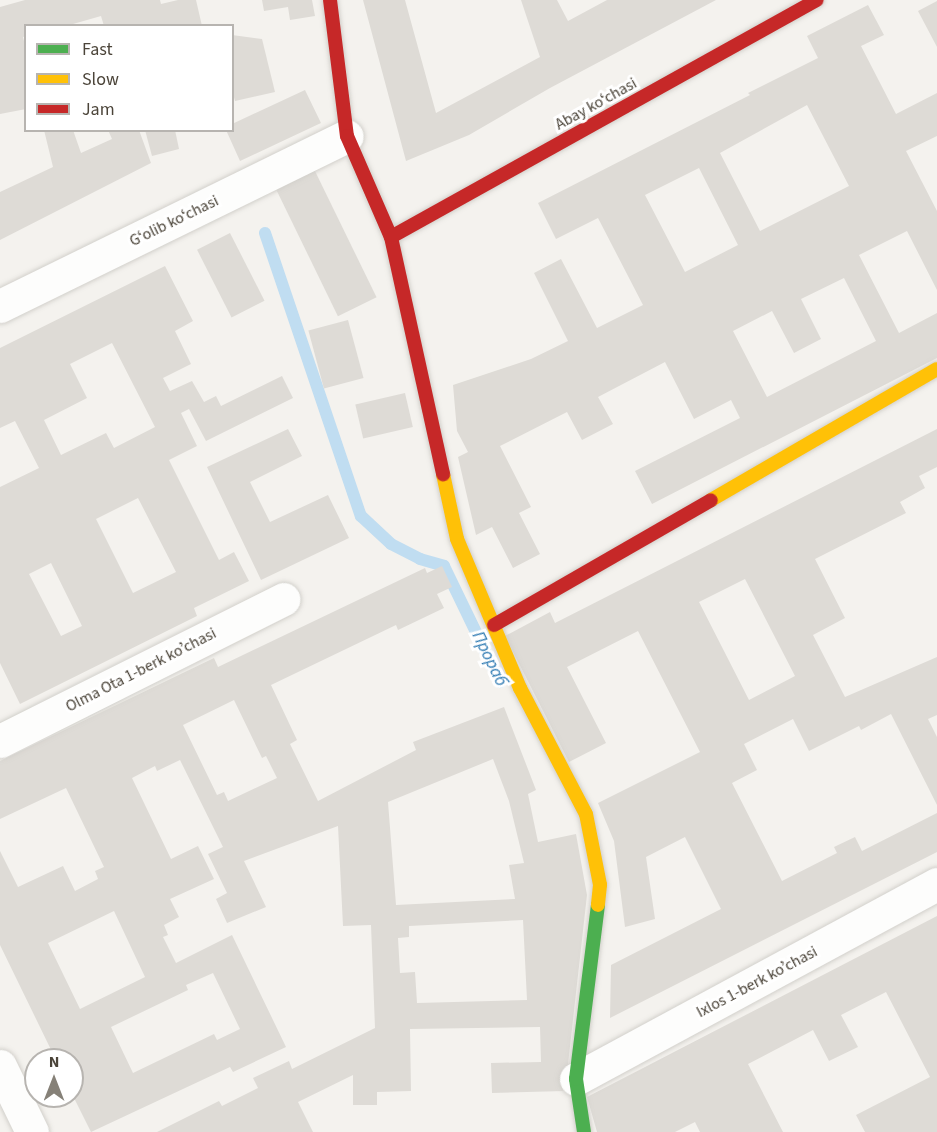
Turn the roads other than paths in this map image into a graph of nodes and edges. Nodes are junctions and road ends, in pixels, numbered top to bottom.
1 (330, 0) edge
2 (817, 0) edge
3 (347, 136) junction
4 (391, 237) junction
5 (0, 306) edge
6 (937, 369) edge
7 (283, 599) dead end
8 (494, 625) junction
9 (0, 741) edge
10 (937, 884) edge
11 (0, 1066) edge
12 (576, 1079) junction
13 (32, 1132) edge
14 (584, 1132) edge

1 - 3 street
2 - 4 street, Abay koʻchasi
3 - 4 street
3 - 5 street, Gʻolib koʻchasi
4 - 8 street
6 - 8 street
7 - 9 street, Olma Ota 1-berk koʼchasi
8 - 12 street
10 - 12 street, Ixlos 1-berk koʼchasi
11 - 13 street
12 - 14 street

